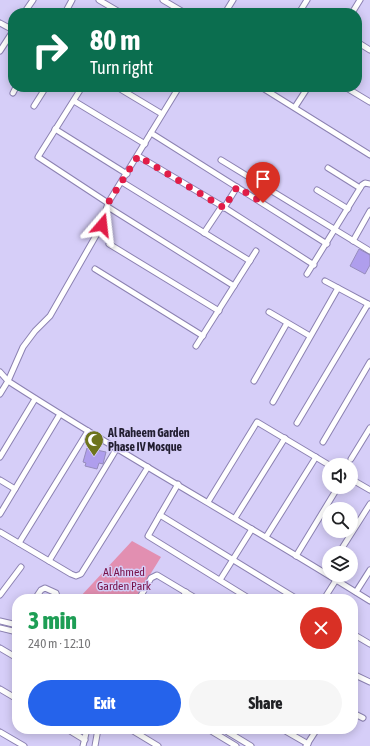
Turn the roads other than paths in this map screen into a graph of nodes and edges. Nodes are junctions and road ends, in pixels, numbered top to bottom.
1 (99, 0) edge
2 (163, 0) edge
3 (113, 8) edge
4 (177, 8) edge
5 (8, 38) edge
6 (0, 51) edge
7 (43, 92) edge
8 (79, 92) edge
9 (125, 92) edge
10 (176, 92) edge
11 (269, 92) edge
12 (305, 92) edge
13 (353, 92) edge
14 (74, 101) junction
15 (370, 102) edge
16 (34, 106) dead end
17 (295, 108) junction
18 (162, 114) junction
19 (55, 130) junction
20 (151, 133) junction
21 (145, 144) junction
22 (370, 155) edge
23 (138, 156) junction
24 (221, 160) dead end
25 (328, 168) dead end
26 (127, 174) junction
27 (122, 182) junction
28 (370, 184) edge
29 (237, 187) junction
30 (360, 188) junction
31 (318, 190) dead end
32 (108, 205) junction
33 (223, 207) junction
34 (348, 209) junction
35 (370, 211) edge
36 (335, 231) junction
37 (204, 233) junction
38 (353, 241) junction
39 (110, 244) dead end
40 (328, 244) junction
41 (256, 251) dead end
42 (370, 251) edge
43 (250, 260) junction
44 (314, 265) junction
45 (95, 269) dead end
46 (307, 274) dead end
47 (325, 281) dead end
48 (234, 286) junction
49 (338, 288) junction
50 (369, 305) edge
51 (218, 311) junction
52 (269, 312) dead end
53 (288, 323) junction
54 (202, 336) junction
55 (310, 336) junction
56 (196, 346) dead end
57 (370, 362) edge
58 (0, 372) edge
59 (8, 381) junction
60 (254, 381) dead end
61 (0, 394) edge
62 (36, 399) junction
63 (273, 402) dead end
64 (60, 414) junction
65 (297, 423) dead end
66 (370, 428) edge
67 (88, 431) junction
68 (285, 438) junction
69 (323, 442) dead end
70 (117, 448) junction
71 (0, 457) edge
72 (316, 457) junction
73 (352, 458) edge
74 (322, 461) edge
75 (148, 467) junction
76 (0, 480) edge
77 (358, 483) edge
78 (178, 484) junction
79 (15, 489) junction
80 (370, 490) edge
81 (334, 494) edge
82 (208, 502) junction
83 (370, 504) edge
84 (0, 514) edge
85 (160, 515) junction
86 (235, 518) junction
87 (252, 529) junction
88 (0, 532) edge
89 (266, 537) junction
90 (19, 543) junction
91 (343, 546) edge
92 (296, 556) junction
93 (233, 560) junction
94 (49, 561) junction
95 (21, 567) dead end
96 (322, 569) edge
97 (370, 570) edge
98 (220, 580) junction
99 (335, 582) edge
100 (339, 582) edge
101 (186, 592) joint
102 (356, 592) junction
103 (38, 594) edge
104 (56, 594) edge
105 (142, 594) edge
106 (189, 594) edge
107 (242, 594) edge
108 (288, 594) edge
109 (327, 594) edge
110 (0, 595) edge
111 (370, 601) edge
112 (2, 621) edge
113 (12, 624) edge
114 (2, 628) edge
115 (12, 631) edge
116 (0, 634) edge
117 (358, 637) edge
118 (370, 644) edge
119 (0, 648) edge
120 (12, 655) edge
121 (358, 676) edge
122 (370, 682) edge
123 (0, 689) edge
124 (12, 696) edge
125 (358, 716) edge
126 (363, 718) dead end
127 (0, 732) edge
128 (75, 734) edge
129 (86, 734) edge
130 (97, 734) edge
131 (138, 734) edge
132 (217, 734) edge
133 (223, 734) edge
134 (228, 734) edge
135 (233, 734) edge
136 (290, 734) edge
137 (314, 734) edge
138 (220, 736) junction
139 (85, 740) junction
140 (228, 741) junction
141 (307, 745) edge
142 (24, 746) edge
143 (83, 746) edge
144 (95, 746) edge
145 (158, 746) edge
146 (222, 746) edge
147 (236, 746) edge
148 (251, 746) edge

1 - 3 street
2 - 4 street
5 - 6 street
7 - 16 street
8 - 14 street
9 - 18 street
10 - 18 street
11 - 17 street
12 - 17 street
13 - 15 street
14 - 19 street
14 - 21 street
17 - 22 street
18 - 20 street
19 - 26 street
19 - 32 street
20 - 21 street
20 - 29 street
21 - 23 street
23 - 26 street
23 - 33 street
24 - 36 street
25 - 30 street
26 - 27 street
27 - 32 street
27 - 37 street
28 - 30 street
29 - 33 street
29 - 40 street
30 - 34 street
31 - 34 street
32 - 48 street
32 - 59 street
33 - 37 street
33 - 44 street
34 - 36 street
35 - 38 street
36 - 38 street
36 - 40 street
37 - 43 street
38 - 42 street
39 - 51 street
40 - 44 street
41 - 43 street
43 - 48 street
44 - 46 street
45 - 54 street
47 - 49 street
48 - 51 street
49 - 50 street
49 - 55 street
50 - 65 street
51 - 54 street
52 - 53 street
53 - 55 street
53 - 60 street
54 - 56 street
55 - 63 street
57 - 69 street
58 - 59 street
59 - 61 street
59 - 62 street
62 - 64 street
62 - 71 street
64 - 67 street
64 - 79 street
66 - 73 street
67 - 70 street
67 - 90 street
68 - 72 street
68 - 82 street
68 - 86 street
70 - 75 street
70 - 94 street
72 - 74 street
72 - 89 street
75 - 78 street
75 - 94 street
76 - 79 street
77 - 80 street
78 - 82 street
78 - 85 street
79 - 84 street
81 - 92 street
82 - 86 street
83 - 91 street
85 - 93 street
85 - 98 street
86 - 87 street
87 - 89 street
87 - 93 street
88 - 90 street
89 - 92 street
90 - 94 street
92 - 96 street
93 - 98 street
93 - 108 street
95 - 110 street
97 - 102 street
98 - 107 street
99 - 109 street
100 - 102 street
101 - 105 street
101 - 106 street
102 - 111 street
103 - 104 street
112 - 113 street
112 - 114 street
114 - 115 street
114 - 116 street
117 - 118 street
119 - 120 street
121 - 122 street
123 - 124 street
125 - 126 street
127 - 142 street
128 - 139 street
129 - 139 street
130 - 144 street
131 - 145 street
132 - 138 street
133 - 138 street
134 - 140 street
135 - 148 street
136 - 141 street
137 - 141 street
138 - 140 street
139 - 143 street
140 - 146 street
140 - 147 street

